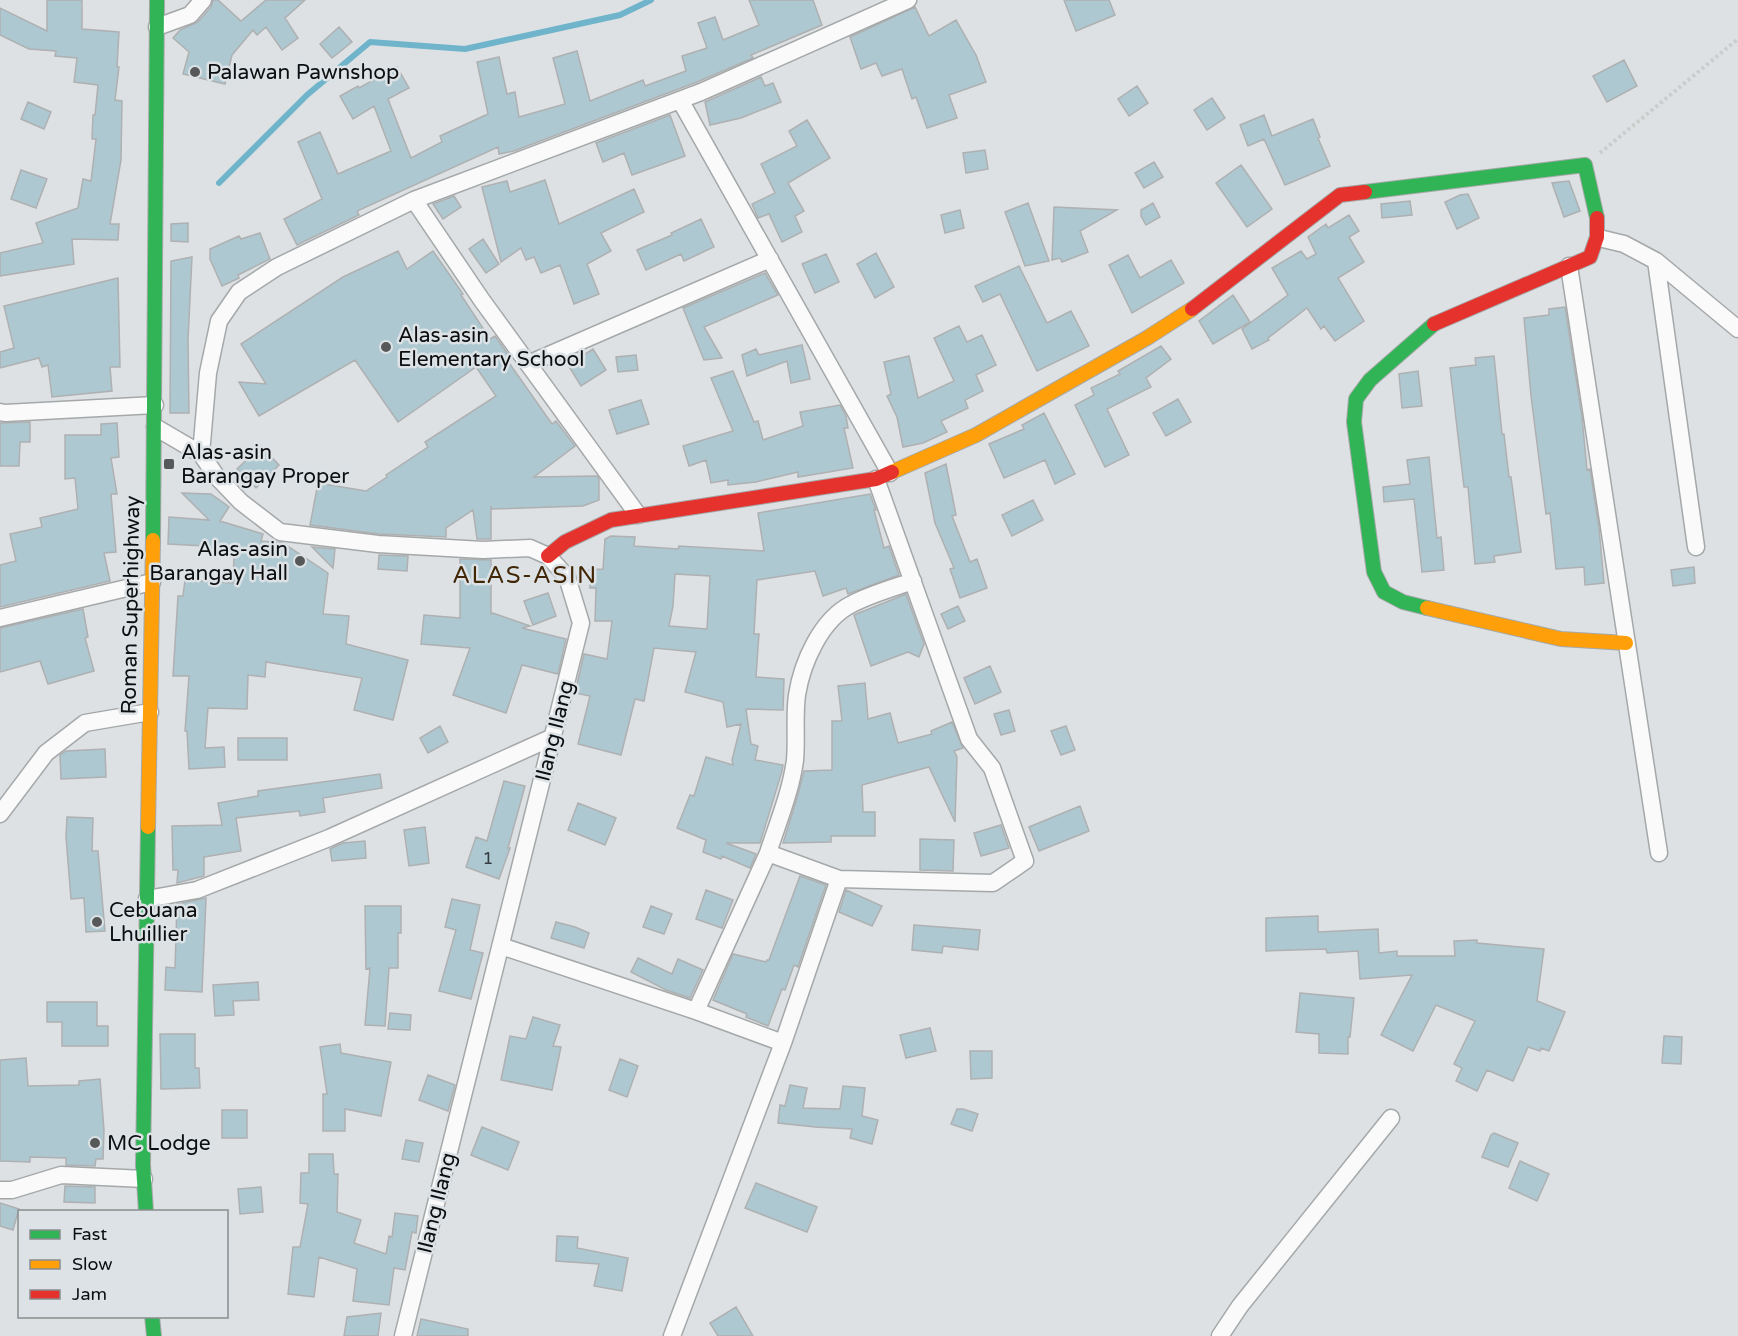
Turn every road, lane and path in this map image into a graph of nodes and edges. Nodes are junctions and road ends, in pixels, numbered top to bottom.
1 (158, 0) edge
2 (203, 0) edge
3 (908, 0) edge
4 (157, 27) junction
5 (1738, 39) edge
6 (680, 100) junction
7 (1586, 165) junction
8 (414, 200) junction
9 (1599, 238) junction
10 (770, 259) junction
11 (1656, 261) junction
12 (1569, 266) junction
13 (1738, 328) edge
14 (528, 364) junction
15 (156, 405) junction
16 (0, 412) edge
17 (156, 427) junction
18 (201, 454) junction
19 (883, 476) junction
20 (638, 515) junction
21 (1696, 547) dead end
22 (548, 556) junction
23 (913, 581) junction
24 (152, 582) junction
25 (0, 618) edge
26 (1626, 643) junction
27 (150, 712) junction
28 (553, 737) junction
29 (0, 814) edge
30 (768, 853) junction
31 (1659, 853) dead end
32 (839, 879) junction
33 (147, 899) junction
34 (501, 946) junction
35 (696, 1011) junction
36 (783, 1043) junction
37 (1391, 1118) dead end
38 (144, 1179) junction
39 (0, 1190) edge
40 (146, 1210) edge
41 (152, 1318) edge
42 (154, 1336) edge
43 (403, 1336) edge
44 (672, 1336) edge
45 (1220, 1336) edge

1 - 4 street, Roman Superhighway
2 - 4 street
3 - 6 street
4 - 15 street, Roman Superhighway
5 - 7 path
6 - 8 street
6 - 10 street
7 - 9 street
7 - 19 street
8 - 14 street
8 - 18 street
9 - 11 street
9 - 12 street
10 - 14 street
10 - 19 street
11 - 13 street
11 - 21 street
12 - 26 street
12 - 26 street
14 - 20 street
15 - 16 street
15 - 17 street, Roman Superhighway
17 - 18 street
17 - 24 street, Roman Superhighway
18 - 22 street
19 - 20 street
19 - 23 street
20 - 22 street
22 - 28 street, Ilang Ilang
23 - 30 street
23 - 32 street
24 - 25 street
24 - 27 street, Roman Superhighway
26 - 31 street
27 - 29 street
27 - 33 street, Roman Superhighway
28 - 33 street
28 - 34 street, Ilang Ilang
30 - 32 street
30 - 35 street
32 - 36 street
33 - 38 street, Roman Superhighway
34 - 35 street
34 - 43 street, Ilang Ilang
35 - 36 street
36 - 44 street
37 - 45 street
38 - 39 street
38 - 40 street, Roman Superhighway
41 - 42 street

